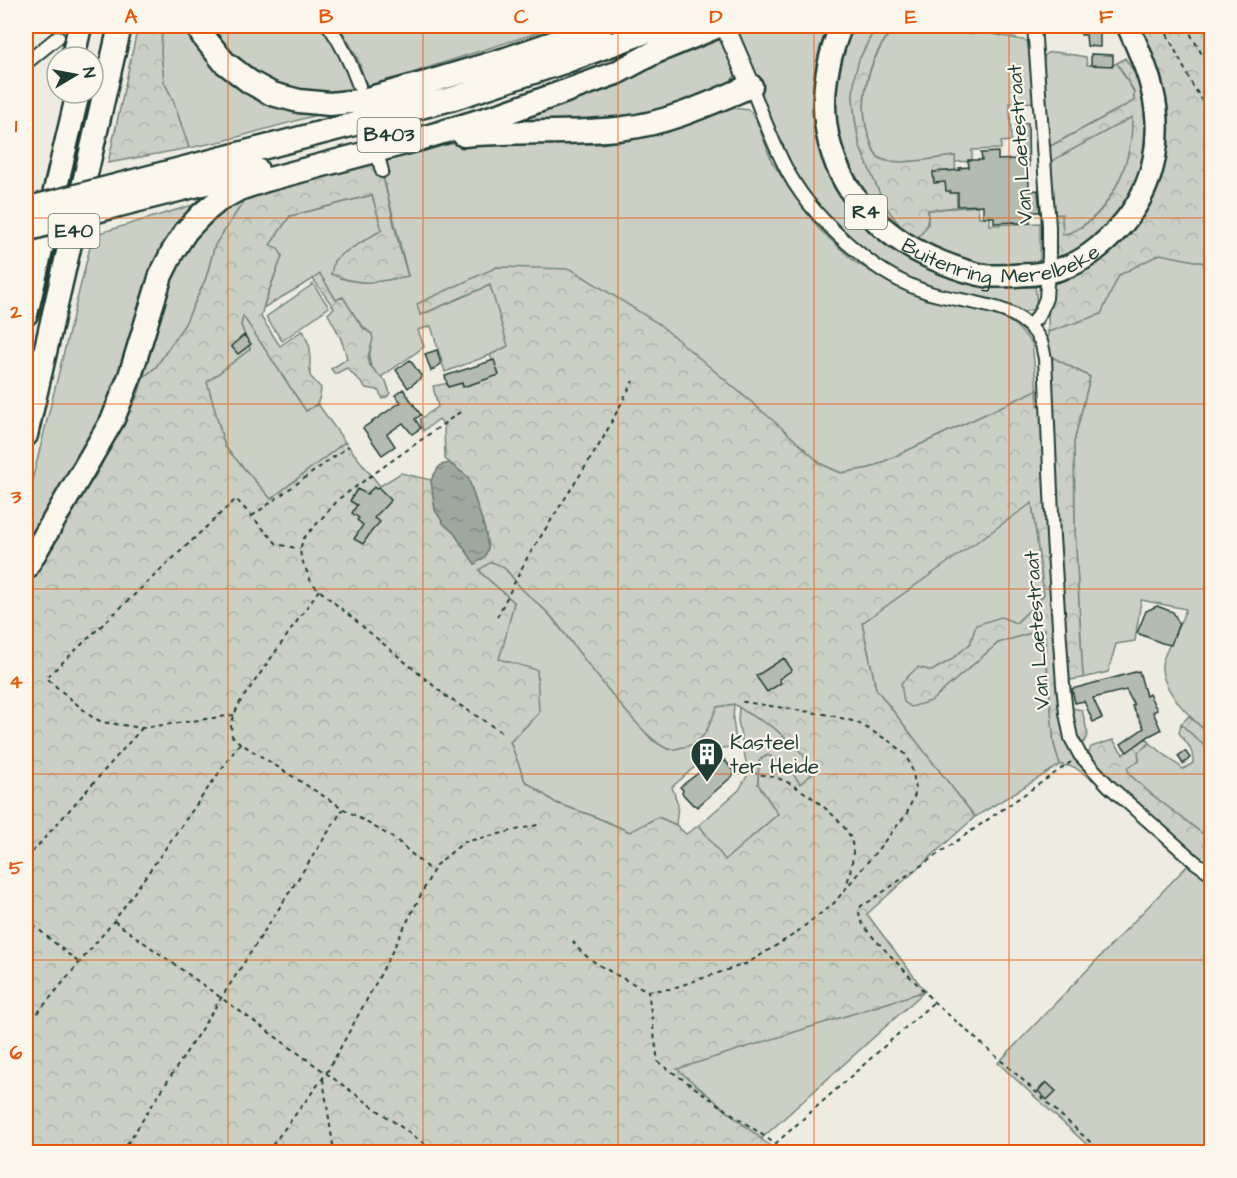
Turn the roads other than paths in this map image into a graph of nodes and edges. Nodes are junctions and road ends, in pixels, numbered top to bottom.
1 (81, 26) edge
2 (93, 26) edge
3 (120, 26) edge
4 (197, 26) edge
5 (329, 26) edge
6 (602, 26) edge
7 (662, 26) edge
8 (718, 26) edge
9 (725, 26) edge
10 (841, 26) edge
11 (1034, 26) edge
12 (1128, 26) edge
13 (58, 37) dead end
14 (650, 37) edge
15 (76, 45) edge
16 (89, 45) edge
17 (26, 63) edge
18 (359, 86) dead end
19 (751, 86) junction
20 (61, 105) edge
21 (75, 105) edge
22 (420, 139) junction
23 (119, 195) junction
24 (26, 209) edge
25 (26, 230) edge
26 (26, 260) edge
27 (1047, 273) junction
28 (26, 314) edge
29 (1029, 325) junction
30 (26, 435) edge
31 (26, 568) edge
32 (1212, 874) edge

1 - 15 highway
2 - 16 highway
3 - 30 highway, E40
4 - 6 highway
5 - 18 street
7 - 14 highway, B403
8 - 14 highway, B403
9 - 19 main road
10 - 27 highway, Buitenring Merelbeke / R4
11 - 27 street, Van Laetestraat
12 - 27 highway, Buitenring Merelbeke / R4
13 - 17 street
14 - 22 highway, B403
14 - 23 highway, B403
19 - 22 highway, B403
19 - 29 street
20 - 26 highway
21 - 28 highway, E40
22 - 31 highway, B403
23 - 24 highway, B403, bridge
23 - 25 highway, B403, bridge
27 - 29 street, Van Laetestraat
29 - 32 street, Van Laetestraat

